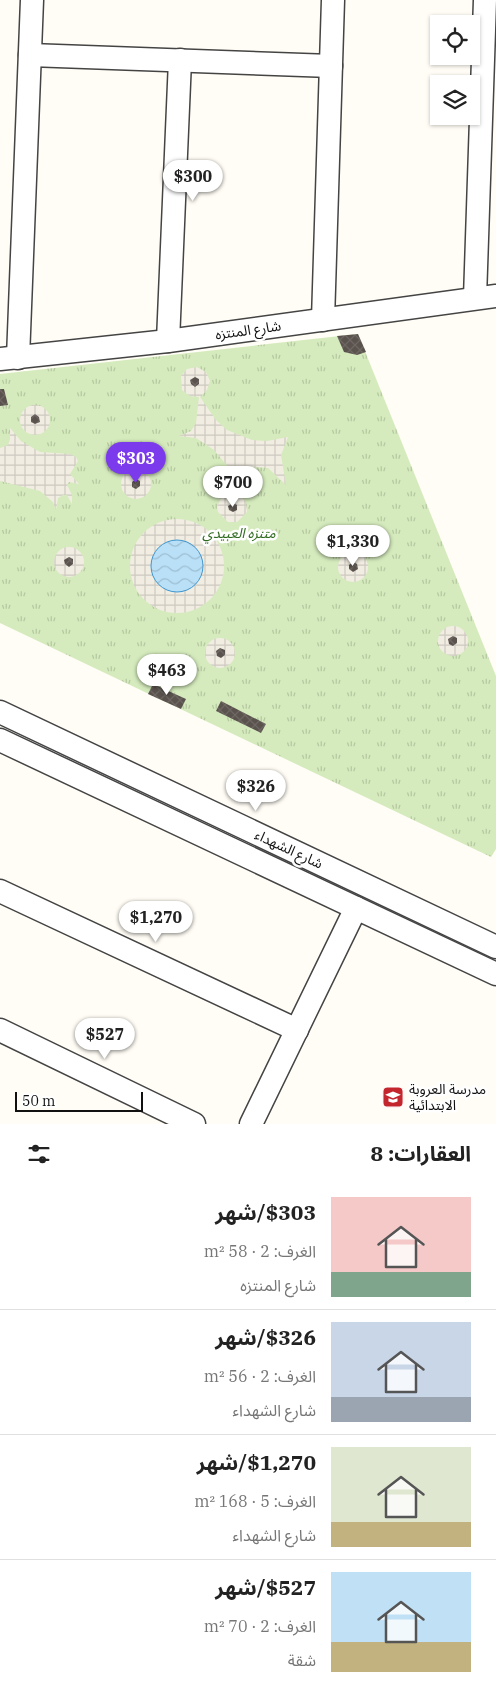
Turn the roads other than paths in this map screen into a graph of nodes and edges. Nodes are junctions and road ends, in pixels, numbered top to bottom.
1 (32, 0) edge
2 (333, 0) edge
3 (485, 0) edge
4 (30, 55) junction
5 (180, 60) junction
6 (332, 66) junction
7 (486, 297) edge
8 (323, 320) junction
9 (168, 341) junction
10 (9, 358) edge
11 (0, 712) edge
12 (0, 740) edge
13 (0, 891) edge
14 (356, 908) junction
15 (496, 947) edge
16 (496, 974) edge
17 (0, 1030) edge
18 (297, 1030) junction
19 (194, 1124) edge
20 (251, 1124) edge

1 - 4 street
2 - 6 street
3 - 7 street
4 - 5 street
4 - 10 street
5 - 6 street
5 - 9 street
6 - 8 street
7 - 8 street, شارع المنتزه
8 - 9 street, شارع المنتزه
9 - 10 street, شارع المنتزه
11 - 15 street, شارع الشهداء
12 - 14 street
13 - 18 street
14 - 16 street
14 - 18 street
17 - 19 street
18 - 20 street

